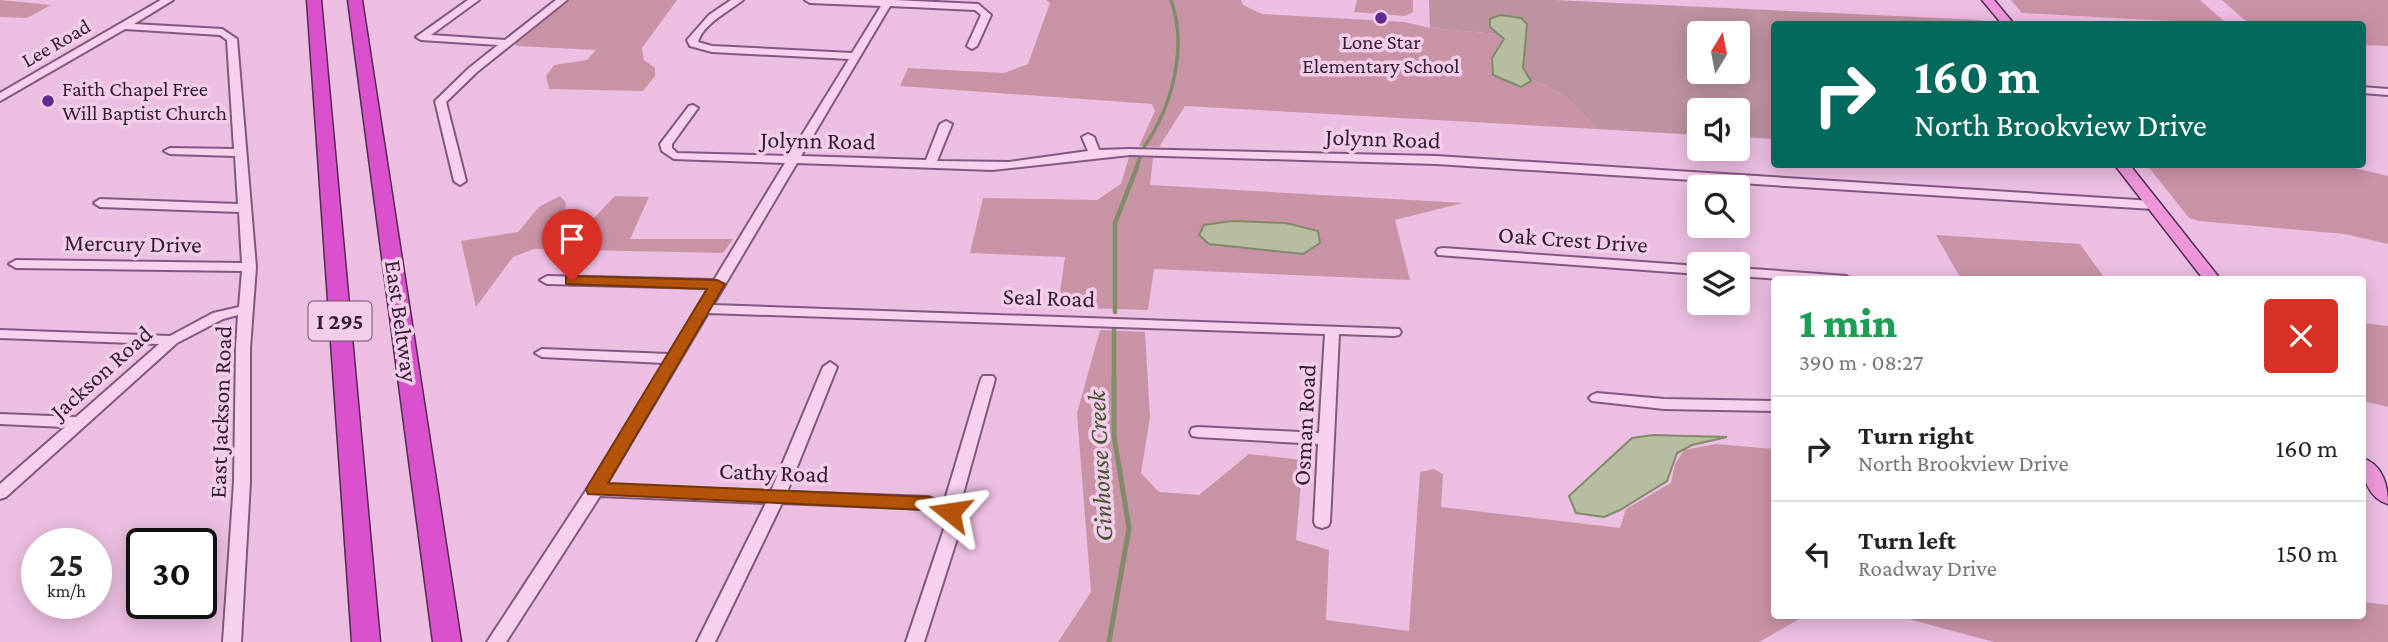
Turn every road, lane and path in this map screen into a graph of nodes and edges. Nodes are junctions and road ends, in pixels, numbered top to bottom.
1 (168, 0) edge
2 (314, 0) edge
3 (355, 0) edge
4 (474, 0) edge
5 (562, 0) edge
6 (738, 0) edge
7 (810, 0) edge
8 (1988, 0) edge
9 (888, 2) edge
10 (2006, 21) edge
11 (123, 26) junction
12 (507, 43) junction
13 (972, 46) dead end
14 (855, 56) junction
15 (2366, 90) edge
16 (2388, 92) edge
17 (0, 98) edge
18 (694, 108) dead end
19 (946, 124) dead end
20 (1088, 137) dead end
21 (170, 151) dead end
22 (241, 153) junction
23 (1094, 153) junction
24 (794, 160) junction
25 (930, 164) junction
26 (2124, 168) edge
27 (460, 181) dead end
28 (100, 203) dead end
29 (2153, 205) junction
30 (243, 208) junction
31 (1444, 252) dead end
32 (16, 264) dead end
33 (249, 267) junction
34 (1687, 269) edge
35 (1750, 273) edge
36 (1792, 276) edge
37 (2210, 276) edge
38 (547, 280) dead end
39 (717, 284) junction
40 (246, 309) junction
41 (703, 309) junction
42 (1332, 330) junction
43 (1394, 332) dead end
44 (0, 334) edge
45 (172, 340) junction
46 (542, 353) dead end
47 (674, 359) junction
48 (830, 367) dead end
49 (988, 379) dead end
50 (1597, 398) dead end
51 (1771, 406) edge
52 (0, 419) edge
53 (80, 422) junction
54 (1198, 432) dead end
55 (1325, 439) junction
56 (2366, 471) edge
57 (595, 489) junction
58 (0, 493) edge
59 (777, 497) junction
60 (2388, 497) edge
61 (950, 512) junction
62 (1322, 522) dead end
63 (232, 642) edge
64 (366, 642) edge
65 (447, 642) edge
66 (496, 642) edge
67 (706, 642) edge
68 (915, 642) edge

1 - 11 street, Lee Road
2 - 64 highway, I 295
3 - 65 highway, East Beltway / I 295
4 - 12 street
5 - 12 street
6 - 14 street
7 - 9 street
8 - 10 main road
9 - 13 street
9 - 14 street
11 - 17 street, Lee Road
11 - 22 street
12 - 27 street
14 - 24 street
15 - 16 street
18 - 24 street, Jolynn Road
19 - 25 street
20 - 23 street
21 - 22 street
22 - 30 street
23 - 25 street, Jolynn Road
23 - 29 street, Jolynn Road
24 - 25 street, Jolynn Road
24 - 39 street
26 - 29 main road
28 - 30 street
29 - 37 main road
30 - 33 street
31 - 34 street, Oak Crest Drive
32 - 33 street, Mercury Drive
33 - 40 street, East Jackson Road
35 - 36 street
38 - 39 street
39 - 41 street
40 - 45 street, Jackson Road
40 - 63 street, East Jackson Road
41 - 42 street, Seal Road
41 - 47 street
42 - 43 street, Seal Road
42 - 55 street, Osman Road
44 - 45 street
45 - 53 street, Jackson Road
46 - 47 street
47 - 57 street
48 - 59 street
49 - 61 street
50 - 51 street
52 - 53 street
53 - 58 street, Jackson Road
54 - 55 street
55 - 62 street, Osman Road
56 - 60 main road
57 - 59 street, Cathy Road
57 - 66 street
59 - 61 street, Cathy Road
59 - 67 street
61 - 68 street

